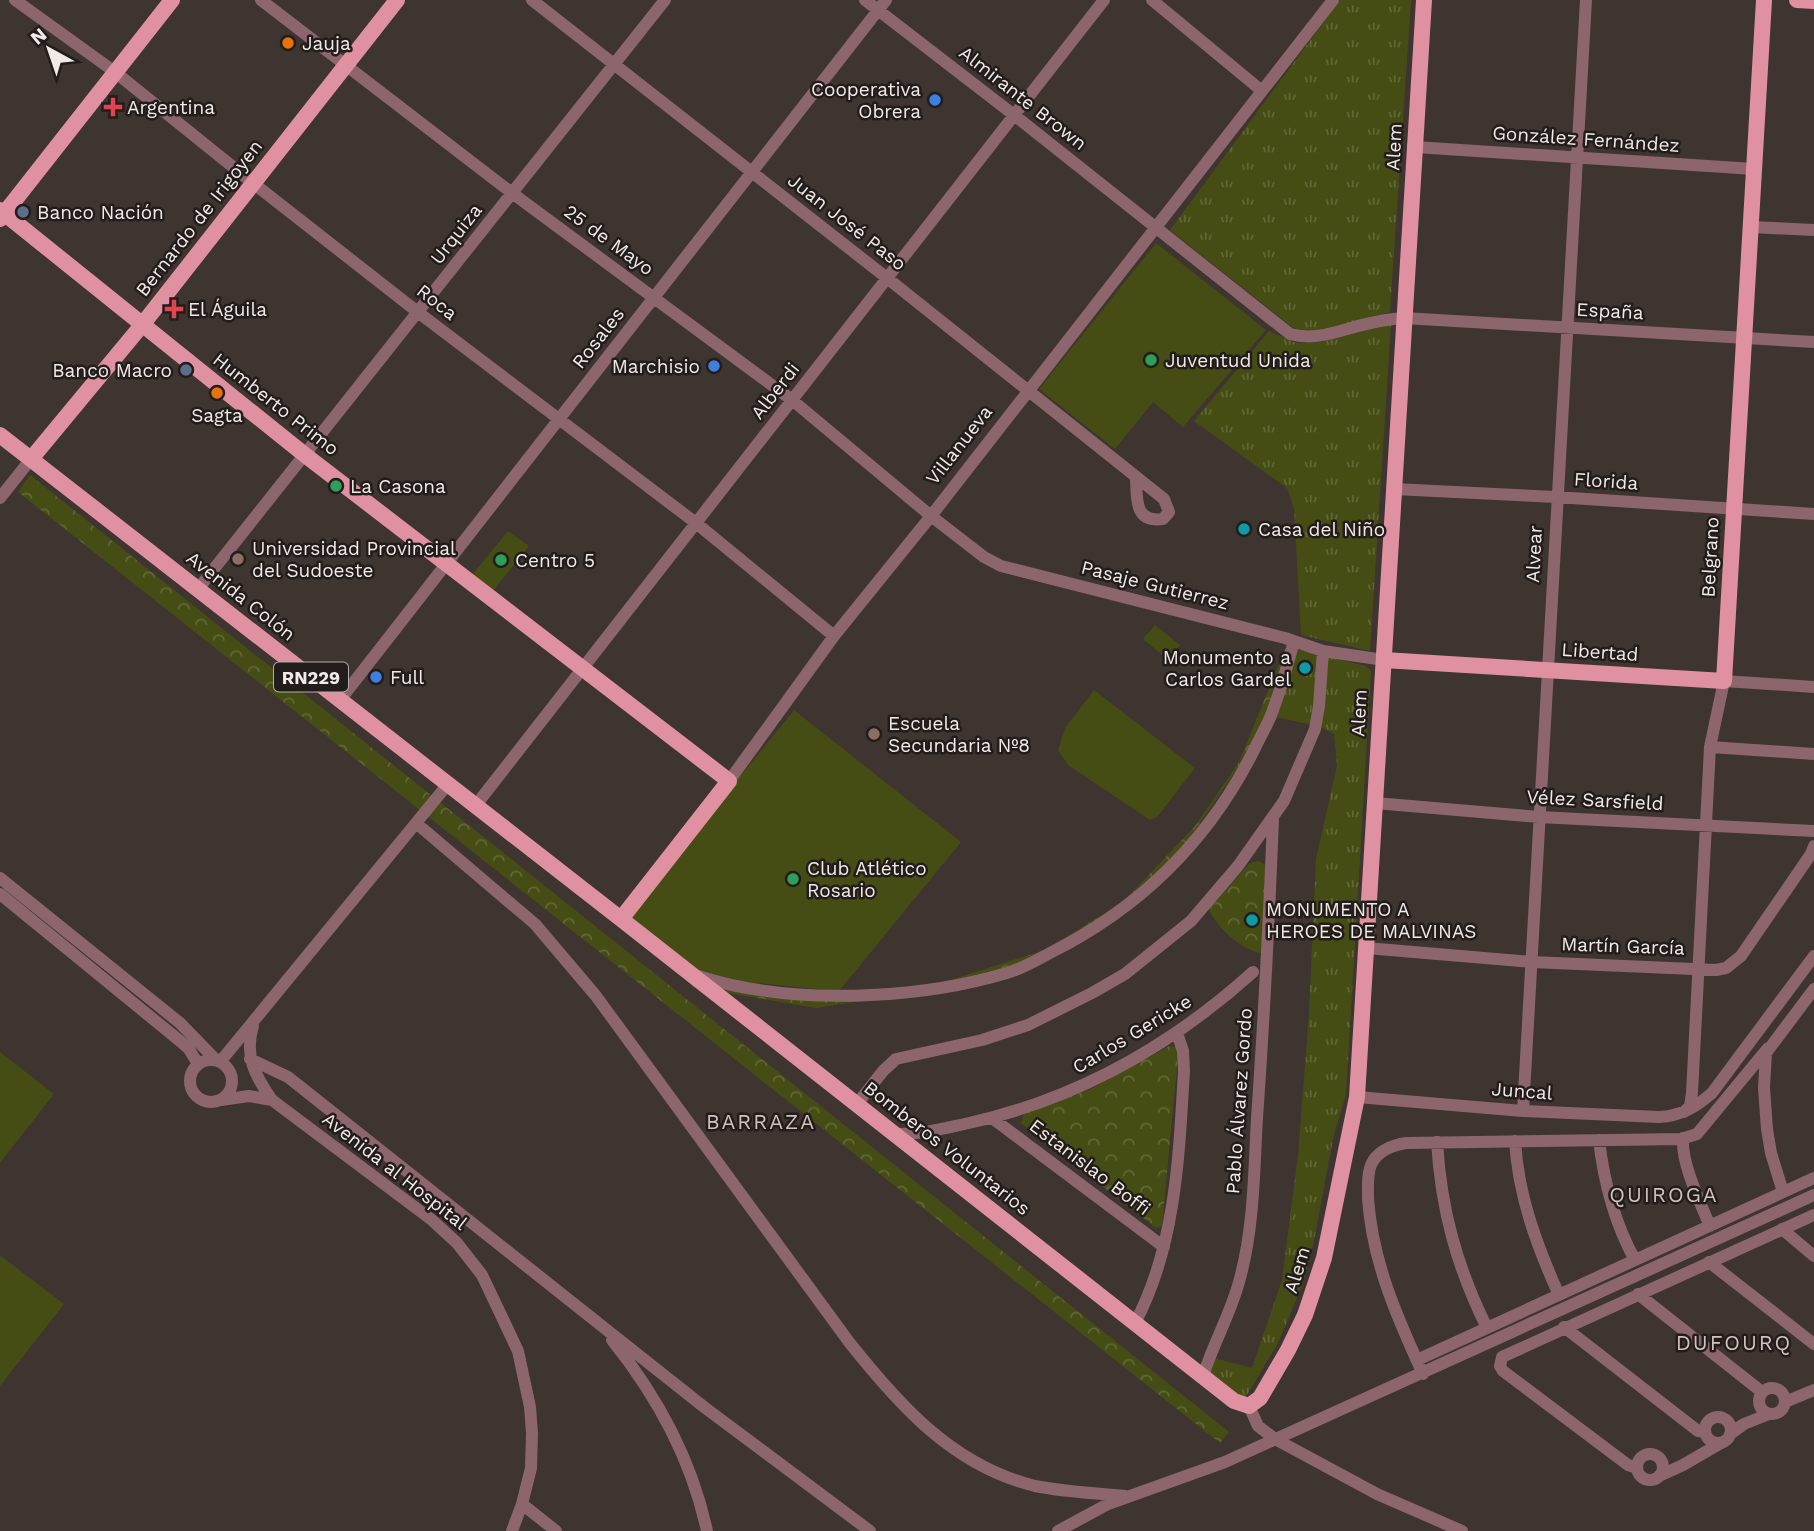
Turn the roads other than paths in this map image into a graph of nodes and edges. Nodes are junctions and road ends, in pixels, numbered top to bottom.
1 (15, 0) edge
2 (172, 0) edge
3 (261, 0) edge
4 (397, 0) edge
5 (532, 0) edge
6 (665, 0) edge
7 (865, 0) edge
8 (1104, 0) edge
9 (1152, 0) edge
10 (1334, 0) edge
11 (1423, 0) edge
12 (1586, 0) edge
13 (1764, 0) edge
14 (1797, 0) edge
15 (1814, 1) edge
16 (882, 5) edge
17 (613, 64) junction
18 (345, 66) junction
19 (116, 72) junction
20 (1262, 91) junction
21 (1014, 115) junction
22 (1415, 147) junction
23 (1578, 157) junction
24 (1754, 169) junction
25 (752, 172) junction
26 (253, 183) junction
27 (512, 193) junction
28 (2, 214) edge
29 (1751, 227) junction
30 (1156, 228) junction
31 (1814, 230) edge
32 (887, 278) junction
33 (655, 297) junction
34 (419, 313) junction
35 (1404, 318) junction
36 (142, 325) junction
37 (1568, 327) junction
38 (1744, 338) junction
39 (1814, 342) edge
40 (1027, 391) junction
41 (792, 400) junction
42 (559, 420) junction
43 (0, 435) edge
44 (305, 454) junction
45 (31, 459) junction
46 (1136, 478) dead end
47 (1394, 489) junction
48 (1556, 497) junction
49 (0, 498) edge
50 (1734, 509) junction
51 (1814, 514) edge
52 (931, 516) junction
53 (696, 523) junction
54 (446, 564) junction
55 (198, 589) junction
56 (834, 635) junction
57 (1294, 641) junction
58 (1324, 651) junction
59 (1384, 660) junction
60 (582, 669) junction
61 (1548, 670) junction
62 (1724, 681) junction
63 (1814, 687) edge
64 (340, 700) junction
65 (1710, 747) junction
66 (1814, 754) edge
67 (729, 781) junction
68 (448, 784) junction
69 (1375, 803) junction
70 (476, 805) junction
71 (1539, 817) junction
72 (1273, 820) junction
73 (416, 823) junction
74 (1705, 825) junction
75 (1814, 831) edge
76 (1814, 846) edge
77 (0, 878) edge
78 (0, 894) edge
79 (621, 919) junction
80 (1366, 948) junction
81 (1814, 956) edge
82 (1532, 962) junction
83 (685, 969) junction
84 (1697, 969) junction
85 (1253, 971) dead end
86 (1814, 989) edge
87 (254, 1023) junction
88 (1177, 1033) junction
89 (1768, 1048) junction
90 (250, 1059) junction
91 (218, 1060) junction
92 (198, 1064) junction
93 (1357, 1097) junction
94 (221, 1100) junction
95 (272, 1100) junction
96 (857, 1104) junction
97 (1523, 1111) junction
98 (1684, 1112) junction
99 (992, 1118) junction
100 (895, 1134) junction
101 (1684, 1138) junction
102 (1599, 1140) junction
103 (1515, 1141) junction
104 (1437, 1142) junction
105 (1814, 1178) edge
106 (1783, 1192) junction
107 (1814, 1195) edge
108 (1814, 1215) edge
109 (1710, 1226) junction
110 (1782, 1229) junction
111 (1164, 1247) junction
112 (1814, 1255) edge
113 (1635, 1260) junction
114 (1709, 1262) junction
115 (1638, 1294) junction
116 (1559, 1295) junction
117 (596, 1321) junction
118 (1135, 1323) junction
119 (1564, 1327) junction
120 (1487, 1328) junction
121 (1814, 1344) edge
122 (1417, 1360) junction
123 (1423, 1374) junction
124 (1203, 1376) junction
125 (1814, 1390) edge
126 (1762, 1392) junction
127 (1786, 1402) junction
128 (1249, 1406) junction
129 (1769, 1414) junction
130 (1705, 1433) junction
131 (1726, 1438) junction
132 (1275, 1440) junction
133 (1637, 1468) junction
134 (1660, 1476) junction
135 (1125, 1496) junction
136 (522, 1504) junction
137 (547, 1528) edge
138 (512, 1531) edge
139 (707, 1531) edge
140 (870, 1531) edge
141 (1058, 1531) edge
142 (1462, 1531) edge

1 - 19 street, Roca
2 - 19 main road
3 - 18 street, 25 de Mayo
4 - 18 main road, Bernardo de Irigoyen
5 - 17 street, Juan José Paso
6 - 17 street, Urquiza
7 - 16 street, Almirante Brown
8 - 21 street, Alberdi
9 - 20 street
10 - 20 street, Villanueva
11 - 22 main road, Alem
12 - 23 street, Alvear
13 - 24 main road, Belgrano
14 - 15 main road
16 - 21 street, Almirante Brown
16 - 25 street, Rosales
17 - 25 street, Juan José Paso
17 - 27 street, Urquiza
18 - 26 main road, Bernardo de Irigoyen
18 - 27 street, 25 de Mayo
19 - 26 street, Roca
19 - 28 main road
20 - 30 street, Villanueva
21 - 30 street, Almirante Brown
21 - 32 street, Alberdi
22 - 23 street, González Fernández
22 - 35 main road, Alem
23 - 24 street, González Fernández
23 - 37 street, Alvear
24 - 29 main road, Belgrano
25 - 32 street, Juan José Paso
25 - 33 street, Rosales
26 - 34 street, Roca
26 - 36 main road, Bernardo de Irigoyen
27 - 33 street, 25 de Mayo
27 - 34 street, Urquiza
28 - 36 main road, Humberto Primo
29 - 31 street
29 - 38 main road, Belgrano
30 - 35 street, Almirante Brown
30 - 40 street, Villanueva
32 - 40 street, Juan José Paso
32 - 41 street, Alberdi
33 - 41 street, 25 de Mayo
33 - 42 street, Rosales
34 - 42 street, Roca
34 - 44 street, Urquiza
35 - 37 street, España
35 - 47 main road, Alem
36 - 44 main road, Humberto Primo
36 - 45 main road, Bernardo de Irigoyen
37 - 38 street, España
37 - 48 street, Alvear
38 - 39 street, España
38 - 50 main road, Belgrano
40 - 46 street, Juan José Paso
40 - 52 street, Villanueva
41 - 52 street, 25 de Mayo
41 - 53 street, Alberdi
42 - 53 street, Roca
42 - 54 street, Rosales
43 - 45 main road, Avenida Colón / RN229
44 - 54 main road, Humberto Primo
44 - 55 street, Urquiza
45 - 49 street
45 - 55 main road, Avenida Colón / RN229
47 - 48 street, Florida
47 - 59 main road, Alem
48 - 50 street, Florida
48 - 61 street, Alvear
50 - 51 street, Florida
50 - 62 main road, Belgrano
52 - 56 street, Villanueva
52 - 57 street, Pasaje Gutierrez
53 - 56 street, Roca
53 - 60 street, Alberdi
54 - 60 main road, Humberto Primo
54 - 64 street, Rosales
55 - 64 main road, Avenida Colón / RN229
56 - 67 street, Villanueva
57 - 58 street, Pasaje Gutierrez
57 - 83 street
58 - 59 street, Pasaje Gutierrez
58 - 72 street
59 - 61 main road, Libertad
59 - 69 main road, Alem
60 - 67 main road, Humberto Primo
60 - 70 street, Alberdi
61 - 62 main road, Libertad
61 - 71 street, Alvear
62 - 63 street, Libertad
62 - 65 street, Belgrano
64 - 68 main road, Avenida Colón / RN229
65 - 66 street
65 - 74 street, Belgrano
67 - 79 main road, Villanueva
68 - 70 main road, Avenida Colón / RN229
68 - 73 street
69 - 71 street, Vélez Sarsfield
69 - 80 main road, Alem
70 - 79 main road, Avenida Colón / RN229
71 - 74 street, Vélez Sarsfield
71 - 82 street, Alvear
72 - 96 street
72 - 124 street, Pablo Álvarez Gordo
73 - 87 street
73 - 135 street
74 - 75 street, Vélez Sarsfield
74 - 84 street, Belgrano
76 - 84 street, Martín García
77 - 91 street
78 - 92 street
79 - 83 main road, Bomberos Voluntarios / RN229
80 - 82 street, Martín García
80 - 93 main road, Alem
81 - 98 street
82 - 84 street, Martín García
82 - 97 street, Alvear
83 - 96 main road, Bomberos Voluntarios / RN229
84 - 98 street, Belgrano
85 - 88 street, Carlos Gericke
86 - 89 street
87 - 90 street
87 - 91 street
88 - 99 street, Carlos Gericke
88 - 111 street
89 - 101 street
89 - 106 street
90 - 95 street
90 - 117 street
91 - 92 street
91 - 94 street
92 - 94 street
93 - 97 street, Juncal
93 - 128 main road, Alem
94 - 95 street
95 - 136 street, Avenida al Hospital
96 - 100 main road, Bomberos Voluntarios / RN229
97 - 98 street, Juncal
99 - 100 street, Carlos Gericke
99 - 111 street, Estanislao Boffi
100 - 118 main road, Bomberos Voluntarios / RN229
101 - 102 street
101 - 109 street
102 - 103 street
102 - 113 street
103 - 104 street
103 - 116 street
104 - 120 street
104 - 122 street
105 - 106 street
106 - 109 street
107 - 123 street
108 - 110 street
109 - 113 street
110 - 112 street
110 - 114 street
111 - 118 street
113 - 116 street
114 - 115 street
114 - 121 street
115 - 119 street
115 - 126 street
116 - 120 street
117 - 139 street
117 - 140 street
118 - 124 main road, Bomberos Voluntarios / RN229
119 - 130 street
119 - 133 street
120 - 122 street
122 - 123 street
123 - 132 street
124 - 128 main road, Bomberos Voluntarios / RN229
125 - 127 street
126 - 127 street
126 - 129 street
127 - 129 street
128 - 132 street
129 - 131 street
130 - 131 street
130 - 131 street
131 - 134 street
132 - 135 street
132 - 142 street
133 - 134 street
133 - 134 street
135 - 141 street
136 - 137 street
136 - 138 street, Avenida al Hospital

